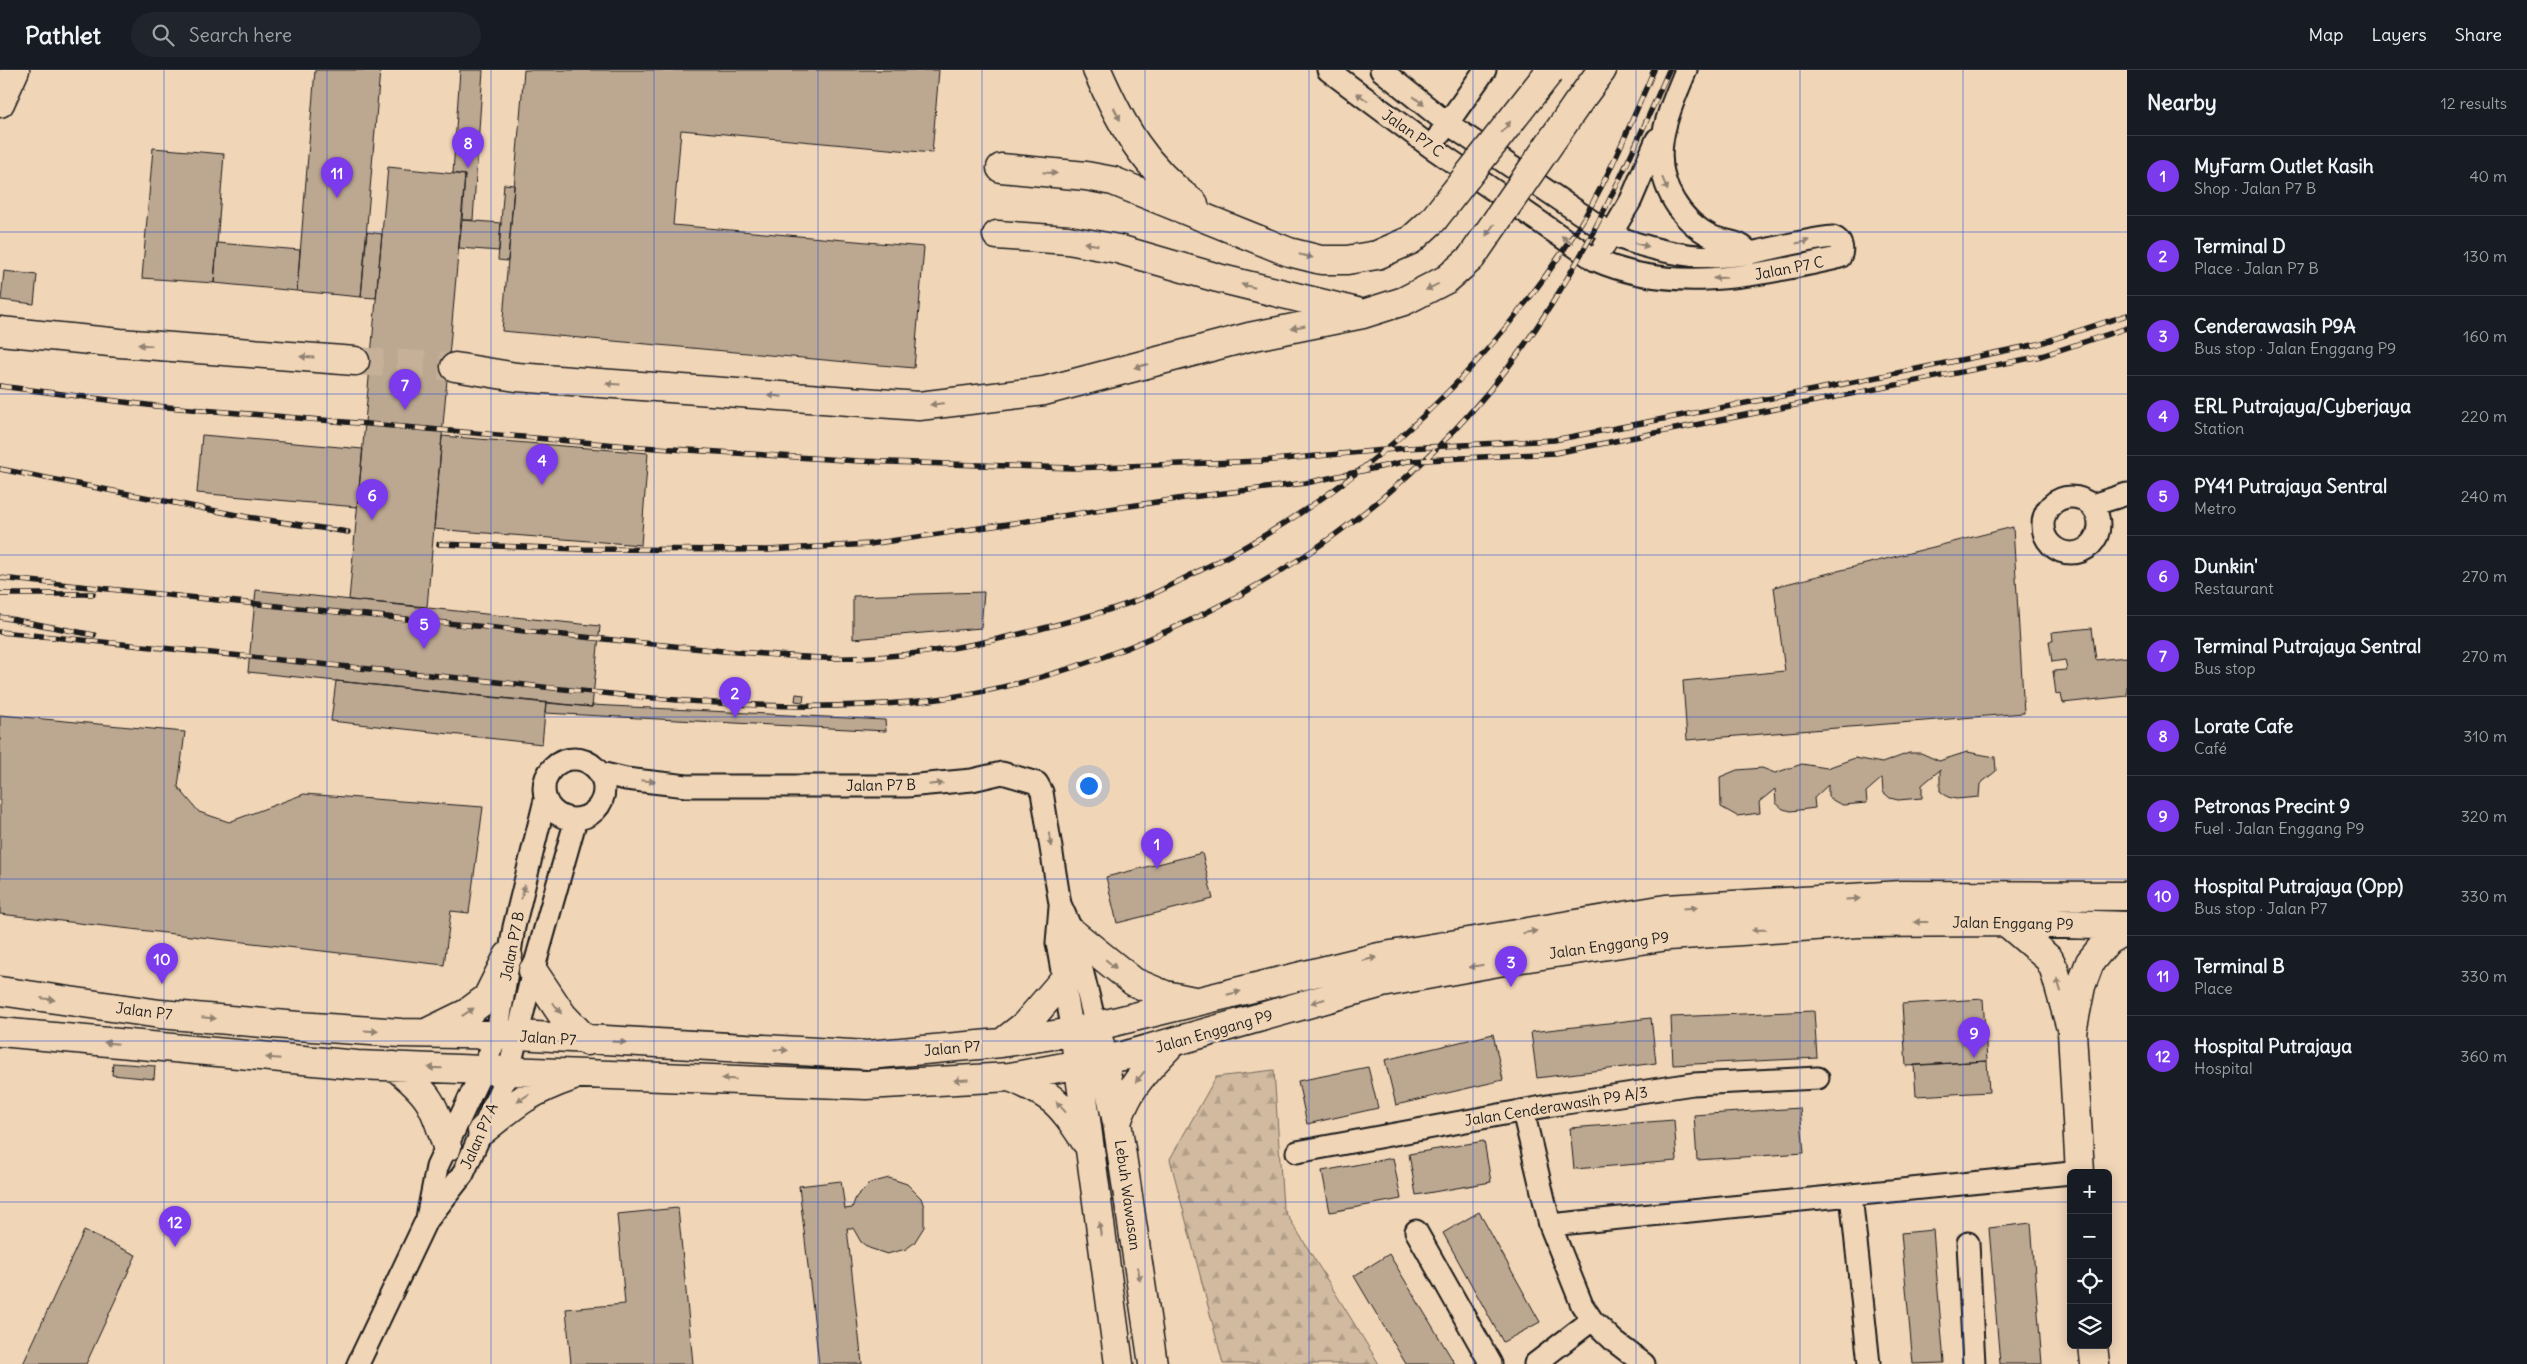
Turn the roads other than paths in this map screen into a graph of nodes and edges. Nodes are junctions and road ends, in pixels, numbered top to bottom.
1 (15, 70) edge
2 (1097, 70) edge
3 (1328, 70) edge
4 (1381, 70) edge
5 (1485, 70) edge
6 (1551, 70) edge
7 (1594, 70) edge
8 (1602, 70) edge
9 (1686, 70) edge
10 (0, 102) edge
11 (1578, 104) junction
12 (1671, 106) junction
13 (1448, 124) junction
14 (1431, 147) junction
15 (1002, 168) dead end
16 (1244, 232) junction
17 (997, 234) dead end
18 (1612, 234) junction
19 (1749, 253) junction
20 (1596, 260) junction
21 (1751, 276) junction
22 (1363, 314) junction
23 (0, 331) edge
24 (355, 361) tunnel mouth
25 (456, 367) tunnel mouth
26 (2127, 494) edge
27 (2092, 505) dead end
28 (600, 773) junction
29 (546, 800) junction
30 (576, 819) junction
31 (2127, 896) edge
32 (1060, 904) junction
33 (2006, 922) junction
34 (2127, 928) edge
35 (1073, 933) junction
36 (508, 956) junction
37 (533, 971) junction
38 (1062, 982) junction
39 (0, 991) edge
40 (1197, 1002) junction
41 (1084, 1030) junction
42 (0, 1032) edge
43 (2072, 1032) junction
44 (425, 1033) junction
45 (507, 1035) junction
46 (587, 1040) junction
47 (1173, 1042) junction
48 (1001, 1043) junction
49 (1092, 1061) junction
50 (394, 1066) junction
51 (496, 1070) junction
52 (584, 1073) junction
53 (1010, 1077) junction
54 (1818, 1078) dead end
55 (1523, 1111) junction
56 (1117, 1122) junction
57 (482, 1131) junction
58 (1089, 1146) junction
59 (447, 1147) junction
60 (1297, 1152) dead end
61 (2080, 1169) edge
62 (2067, 1173) edge
63 (1851, 1195) junction
64 (425, 1223) junction
65 (1550, 1226) junction
66 (1416, 1231) dead end
67 (1968, 1243) dead end
68 (1592, 1320) junction
69 (2093, 1349) edge
70 (358, 1364) edge
71 (1119, 1364) edge
72 (1153, 1364) edge
73 (1491, 1364) edge
74 (1536, 1364) edge
75 (1644, 1364) edge
76 (1869, 1364) edge
77 (1974, 1364) edge
78 (2094, 1364) edge

1 - 10 main road
2 -> 16 main road
14 -> 3 street, Jalan P7 C
4 -> 13 street, Jalan P7 C
5 - 13 street
16 -> 6 main road, bridge
7 - 11 main road
8 - 11 main road
9 - 12 street
11 -> 22 main road, bridge
12 - 18 street
12 -> 19 street
13 - 14 street
13 - 18 street, Jalan P7 C
20 -> 14 street, Jalan P7 C
15 -> 16 main road
22 -> 17 main road
18 -> 19 street, Jalan P7 C
18 - 20 street
19 - 21 street
19 -> 21 street, Jalan P7 C
21 -> 20 street, Jalan P7 C
22 -> 25 main road
24 -> 23 main road
26 - 27 street
28 - 29 street, Jalan P7 B
28 - 30 street
28 -> 32 street, Jalan P7 B
29 - 30 street
36 -> 29 street, Jalan P7 B
30 - 37 street, Jalan P7 B
40 -> 31 main road, Jalan Enggang P9
32 - 35 street, Jalan P7 B
32 - 38 street, Jalan P7 B
33 - 34 main road, Jalan Enggang P9
43 -> 33 main road
33 -> 47 main road, Jalan Enggang P9
34 - 43 main road
35 -> 40 main road
35 - 41 street, Jalan P7 B
44 -> 36 main road
36 - 45 street, Jalan P7 B
37 - 45 street, Jalan P7 B
37 -> 46 main road
38 - 41 street, Jalan P7 B
38 - 48 main road
39 -> 44 main road, Jalan P7
40 - 41 main road, Jalan P7
41 - 48 main road, Jalan P7
41 - 49 main road, Lebuh Wawasan
50 -> 42 main road, Jalan P7
43 - 61 main road
44 - 45 main road, Jalan P7
45 - 46 main road, Jalan P7
45 - 51 street
46 -> 48 main road, Jalan P7
47 - 49 main road, Jalan Enggang P9
47 -> 56 main road
49 - 53 main road, Jalan Enggang P9
49 - 56 main road, Lebuh Wawasan
49 - 58 main road, Lebuh Wawasan
51 -> 50 main road, Jalan P7
50 - 59 main road
51 - 52 main road, Jalan P7
51 - 57 street, Jalan P7 A
51 - 59 street, Jalan P7 A
53 -> 52 main road, Jalan P7
52 -> 57 main road
58 -> 53 main road
54 - 55 street, Jalan Cenderawasih P9 A/3
55 - 60 street, Jalan Cenderawasih P9 A/3
55 - 65 street
56 -> 72 main road, Lebuh Wawasan
57 - 64 street, Jalan P7 A
71 -> 58 main road, Lebuh Wawasan
59 - 64 street, Jalan P7 A
62 - 63 street
63 - 65 street
63 - 76 street
64 - 70 street, Jalan P7 A
65 - 68 street
66 - 73 street
67 - 77 street
68 - 74 street
68 - 75 street
69 - 78 main road

